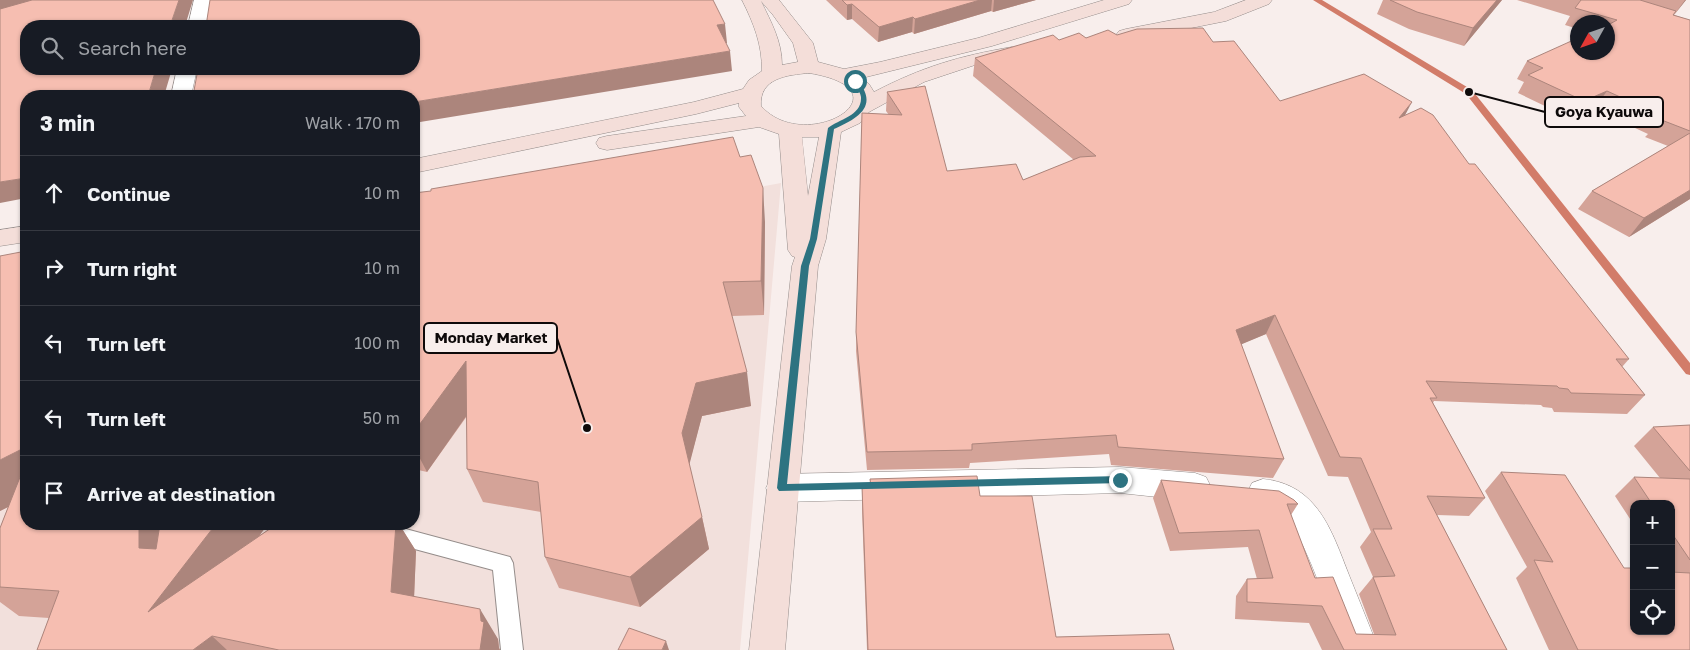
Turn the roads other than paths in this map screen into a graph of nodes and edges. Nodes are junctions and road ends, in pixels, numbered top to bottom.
1 (203, 0) edge
2 (751, 0) edge
3 (769, 0) edge
4 (1123, 0) edge
5 (1263, 0) edge
6 (198, 20) edge
7 (1106, 37) edge
8 (1034, 48) edge
9 (809, 68) junction
10 (772, 74) junction
11 (186, 75) edge
12 (845, 75) junction
13 (182, 90) edge
14 (750, 93) junction
15 (862, 107) junction
16 (762, 120) junction
17 (831, 128) junction
18 (790, 130) junction
19 (458, 157) junction
20 (420, 165) edge
21 (20, 235) edge
22 (0, 238) edge
23 (805, 266) junction
24 (782, 488) junction
25 (378, 530) edge
26 (512, 650) edge
27 (767, 650) edge
28 (1361, 650) edge

1 - 6 street
2 - 10 main road
3 - 9 main road
4 - 12 main road
5 - 7 main road
8 - 15 main road
9 - 10 main road
9 - 12 main road
10 - 14 main road
11 - 13 street
12 - 15 main road
14 - 16 main road
14 - 19 main road
15 - 17 main road
16 - 18 main road
16 - 19 main road
17 - 18 main road
17 - 23 main road
18 - 23 main road
19 - 20 main road
21 - 22 main road
23 - 24 main road
24 - 27 main road
24 - 28 street
25 - 26 lane

